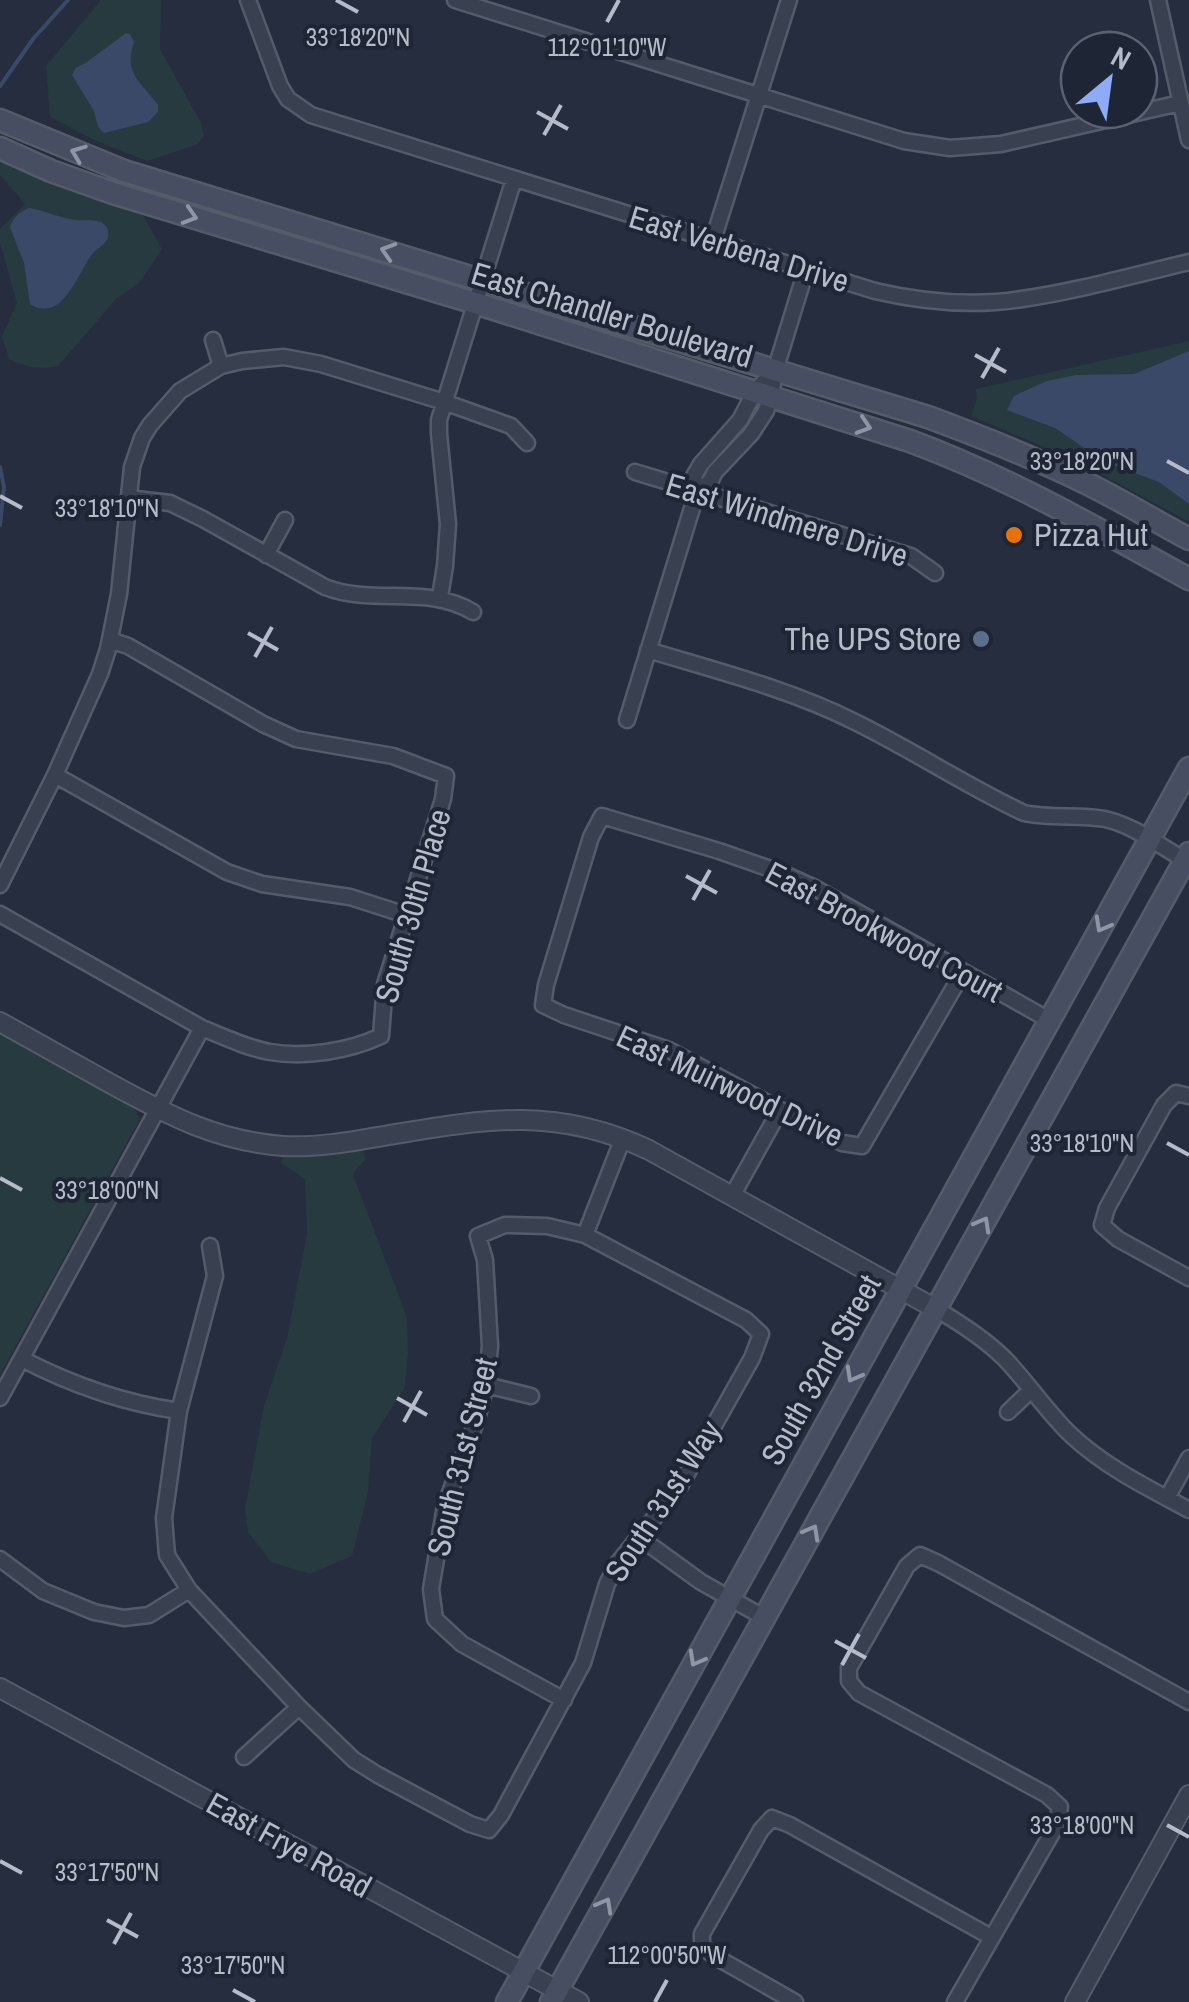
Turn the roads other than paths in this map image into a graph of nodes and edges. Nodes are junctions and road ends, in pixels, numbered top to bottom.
1 (248, 0) edge
2 (454, 0) edge
3 (788, 0) edge
4 (1158, 0) edge
5 (759, 94) junction
6 (1180, 102) junction
7 (4, 122) edge
8 (1189, 140) edge
9 (0, 148) edge
10 (514, 179) junction
11 (713, 240) junction
12 (1189, 262) edge
13 (806, 270) junction
14 (482, 279) junction
15 (475, 303) junction
16 (213, 340) dead end
17 (221, 366) junction
18 (775, 371) junction
19 (763, 393) junction
20 (444, 402) junction
21 (528, 443) dead end
22 (635, 472) dead end
23 (697, 492) junction
24 (128, 498) junction
25 (286, 520) dead end
26 (1189, 539) edge
27 (266, 555) junction
28 (936, 572) dead end
29 (1189, 580) edge
30 (440, 597) junction
31 (473, 612) dead end
32 (110, 640) junction
33 (648, 650) junction
34 (626, 720) dead end
35 (1189, 768) edge
36 (55, 776) junction
37 (1150, 840) junction
38 (1187, 856) edge
39 (0, 885) edge
40 (0, 914) edge
41 (406, 915) junction
42 (963, 972) junction
43 (543, 1004) joint
44 (1049, 1020) junction
45 (0, 1022) edge
46 (202, 1028) junction
47 (1183, 1095) edge
48 (157, 1110) junction
49 (780, 1110) junction
50 (623, 1138) junction
51 (732, 1196) junction
52 (585, 1235) junction
53 (210, 1246) dead end
54 (1189, 1278) edge
55 (900, 1290) junction
56 (936, 1309) junction
57 (22, 1359) junction
58 (486, 1386) junction
59 (1031, 1390) junction
60 (532, 1396) dead end
61 (0, 1398) edge
62 (179, 1411) junction
63 (1008, 1412) dead end
64 (1189, 1458) edge
65 (1167, 1498) junction
66 (1189, 1510) edge
67 (639, 1537) junction
68 (0, 1560) edge
69 (189, 1590) junction
70 (730, 1597) junction
71 (765, 1618) junction
72 (0, 1688) edge
73 (564, 1700) junction
74 (1189, 1702) edge
75 (300, 1707) junction
76 (244, 1757) dead end
77 (1189, 1795) edge
78 (991, 1938) junction
79 (523, 1972) junction
80 (555, 1996) edge
81 (506, 2002) edge
82 (580, 2002) edge
83 (794, 2002) edge
84 (955, 2002) edge
85 (1075, 2002) edge

1 - 10 street, East Verbena Drive
2 - 5 street
3 - 5 street
4 - 6 street
5 - 6 street
5 - 11 street
6 - 8 street
14 -> 7 main road, East Chandler Boulevard
9 -> 15 main road, East Chandler Boulevard
10 - 11 street, East Verbena Drive
10 - 14 street
11 - 13 street, East Verbena Drive
12 - 13 street, East Verbena Drive
13 - 18 street
14 - 15 street
14 - 18 main road, East Chandler Boulevard
15 - 19 main road, East Chandler Boulevard
15 - 20 street
16 - 17 street
17 - 20 street
17 - 24 street
18 - 19 street
18 - 26 main road, East Chandler Boulevard
19 - 23 street
19 -> 29 main road, East Chandler Boulevard
20 - 21 street
20 - 30 street
22 - 23 street, East Windmere Drive
23 - 28 street, East Windmere Drive
23 - 33 street
24 - 27 street
24 - 32 street
25 - 27 street
27 - 30 street
30 - 31 street
32 - 36 street
32 - 41 street, South 30th Place
33 - 34 street
33 - 37 street
35 - 37 main road, South 32nd Street
36 - 39 street
36 - 41 street
37 - 38 street
37 -> 44 main road, South 32nd Street
56 -> 38 main road
40 - 46 street
41 - 46 street, South 30th Place
42 - 43 street, East Brookwood Court
42 - 44 street, East Brookwood Court
42 - 49 street, East Muirwood Drive
43 - 49 street, East Muirwood Drive
44 - 55 main road, South 32nd Street
45 - 48 street
46 - 48 street
47 - 54 street
48 - 50 street
48 - 57 street
49 - 51 street
50 - 51 street
50 - 52 street
51 - 55 street
52 - 58 street, South 31st Street
52 - 67 street, South 31st Way
53 - 62 street
55 - 56 street
55 -> 70 main road, South 32nd Street
56 - 59 street
71 -> 56 main road
57 - 61 street
57 - 62 street
58 - 60 street
58 - 73 street, South 31st Street
59 - 63 street
59 - 65 street
62 - 69 street
64 - 65 street
65 - 66 street
67 - 70 street
67 - 73 street, South 31st Way
68 - 69 street
69 - 75 street
70 - 71 street
70 -> 79 main road, South 32nd Street
80 -> 71 main road
72 - 79 street, East Frye Road
73 - 75 street, South 31st Way
74 - 78 street
75 - 76 street
77 - 85 street
78 - 83 street
78 - 84 street
79 - 80 street, East Frye Road
79 - 81 main road, South 32nd Street
80 - 82 street, East Frye Road

